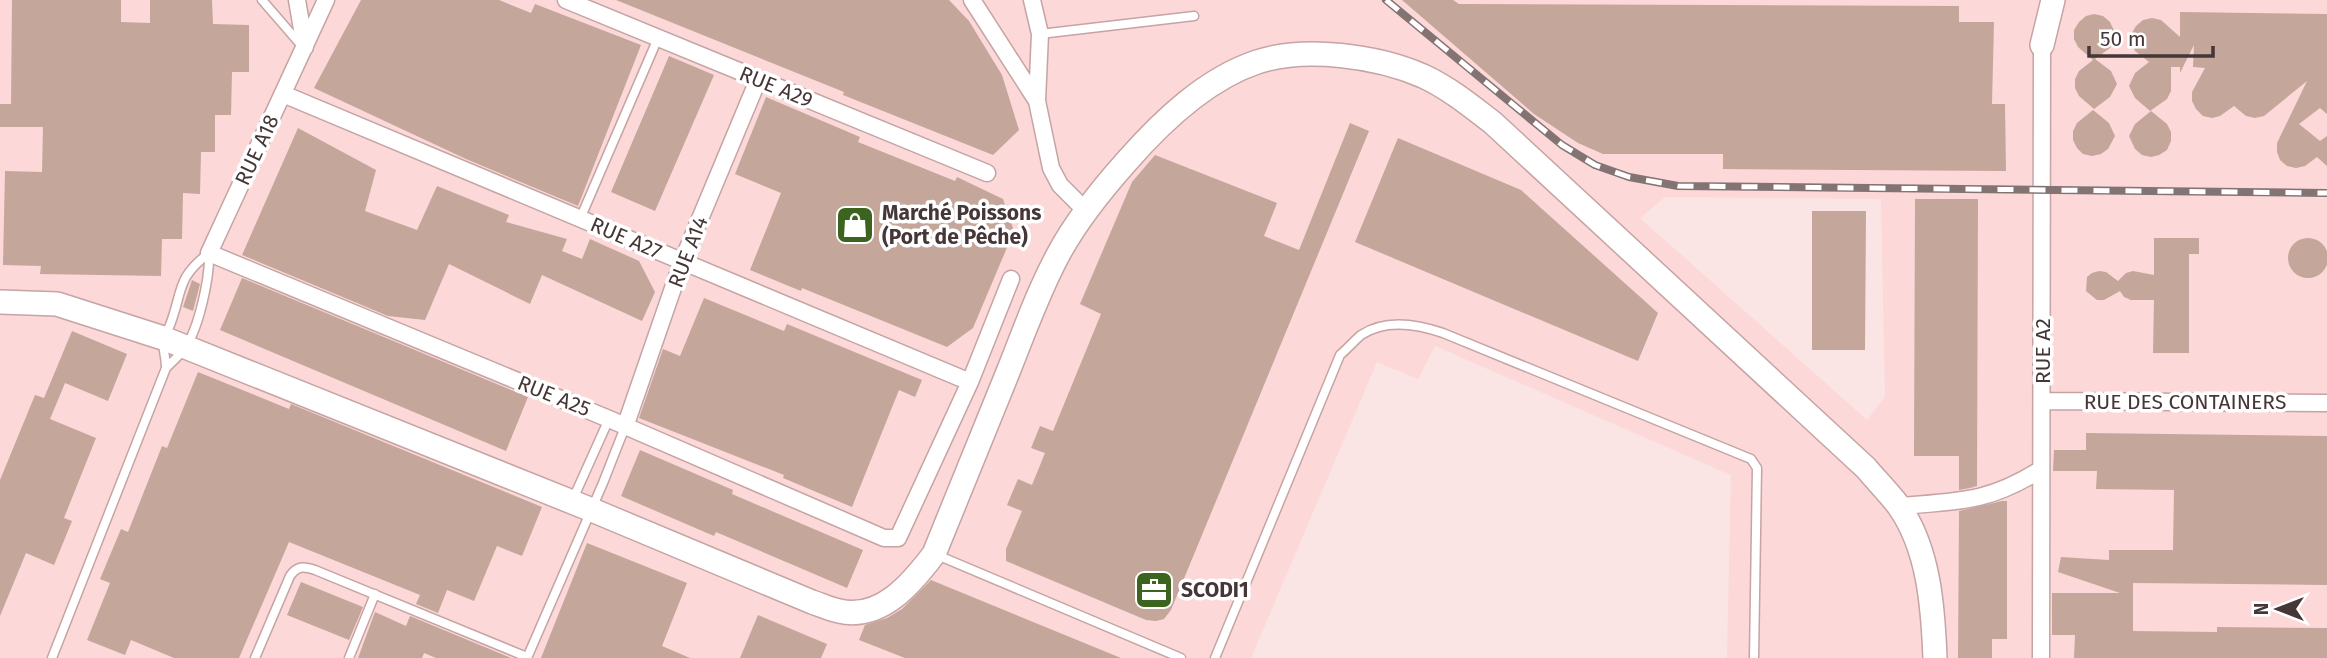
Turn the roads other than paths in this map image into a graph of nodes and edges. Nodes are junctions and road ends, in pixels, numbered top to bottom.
1 (262, 0) edge
2 (297, 0) edge
3 (326, 0) edge
4 (566, 0) edge
5 (972, 0) edge
6 (1032, 0) edge
7 (2036, 0) edge
8 (2053, 0) edge
9 (1194, 16) dead end
10 (1040, 34) junction
11 (658, 38) junction
12 (2042, 45) junction
13 (305, 48) junction
14 (758, 80) junction
15 (283, 94) junction
16 (1037, 101) junction
17 (987, 173) dead end
18 (1087, 212) junction
19 (580, 219) junction
20 (209, 253) junction
21 (682, 262) junction
22 (1011, 279) dead end
23 (0, 302) edge
24 (163, 338) junction
25 (185, 348) junction
26 (166, 368) junction
27 (970, 382) junction
28 (2043, 401) junction
29 (2327, 403) edge
30 (609, 419) junction
31 (625, 426) junction
32 (2040, 470) junction
33 (582, 506) junction
34 (1899, 506) junction
35 (934, 554) junction
36 (375, 594) junction
37 (52, 658) edge
38 (255, 658) edge
39 (349, 658) edge
40 (527, 658) edge
41 (1181, 658) edge
42 (1215, 658) edge
43 (1754, 658) edge
44 (1934, 658) edge
45 (2041, 658) edge

1 - 13 lane
2 - 13 street
3 - 13 street, RUE A18
4 - 11 street, RUE A29
5 - 16 street
6 - 10 street
7 - 12 street
8 - 12 street
9 - 10 lane
10 - 16 street
11 - 14 street, RUE A29
11 - 19 lane
12 - 28 street, RUE A2
13 - 15 street, RUE A18
14 - 17 street, RUE A29
14 - 21 street, RUE A14
15 - 19 street, RUE A27
15 - 20 street, RUE A18
16 - 18 street
18 - 34 street
18 - 35 street
19 - 21 street, RUE A27
20 - 24 lane
20 - 25 lane
20 - 30 street, RUE A25
21 - 27 street, RUE A27
21 - 31 street, RUE A14
22 - 27 street
23 - 24 street
24 - 25 street
24 - 26 lane
25 - 26 lane
25 - 33 street
26 - 37 lane
27 - 31 street, RUE A25
28 - 29 street, RUE DES CONTAINERS
28 - 32 street, RUE A2
30 - 31 street, RUE A25
30 - 33 lane
31 - 33 lane
32 - 34 street
32 - 45 street, RUE A2
33 - 35 street
33 - 40 lane
34 - 44 street
35 - 41 lane
36 - 38 lane
36 - 39 lane
36 - 40 lane
42 - 43 lane

